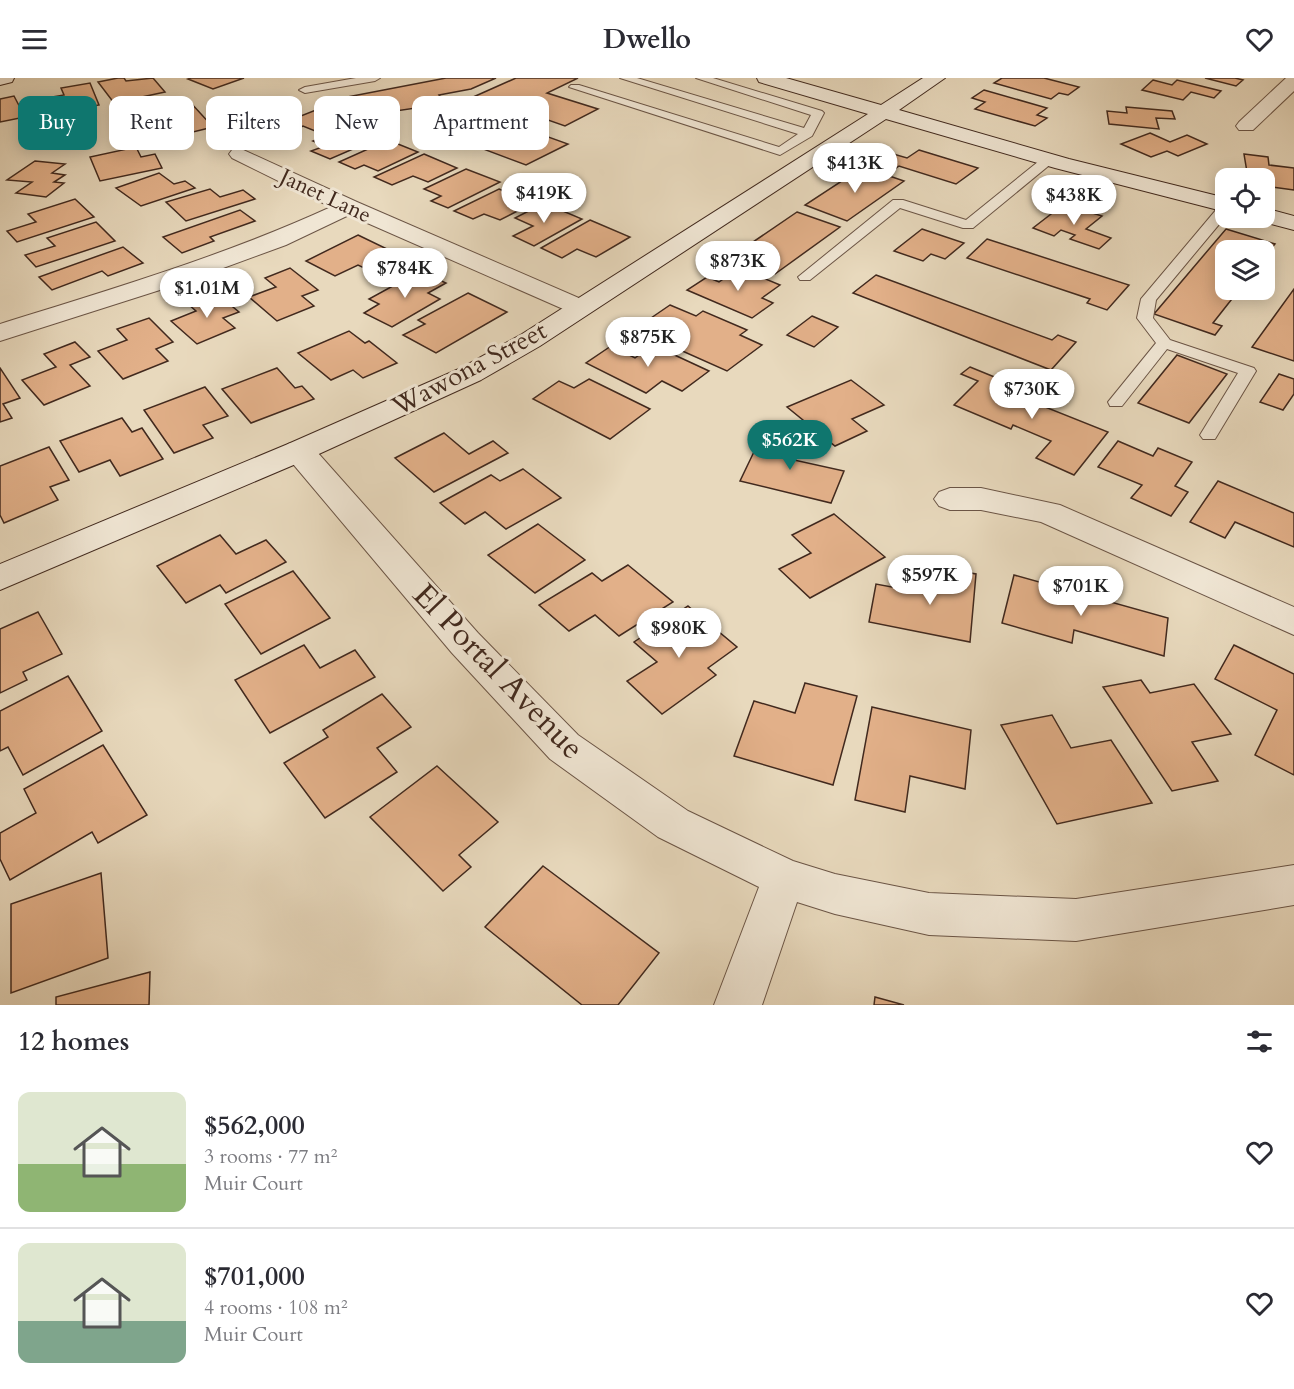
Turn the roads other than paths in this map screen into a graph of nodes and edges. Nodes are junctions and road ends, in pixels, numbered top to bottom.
1 (4, 78) edge
2 (375, 78) edge
3 (596, 78) edge
4 (625, 78) edge
5 (701, 78) edge
6 (766, 78) edge
7 (936, 78) edge
8 (0, 79) edge
9 (1294, 81) edge
10 (305, 90) dead end
11 (883, 111) junction
12 (1246, 126) dead end
13 (808, 133) junction
14 (239, 154) dead end
15 (1048, 160) junction
16 (1215, 203) edge
17 (348, 207) junction
18 (1275, 218) edge
19 (1215, 219) edge
20 (1294, 224) edge
21 (805, 277) dead end
22 (579, 307) junction
23 (0, 333) edge
24 (1164, 343) junction
25 (1116, 402) dead end
26 (1209, 435) dead end
27 (299, 451) junction
28 (950, 499) dead end
29 (0, 578) edge
30 (1294, 622) edge
31 (784, 878) junction
32 (1294, 885) edge
33 (738, 1005) edge

1 - 8 street
2 - 10 lane
3 - 13 lane
4 - 13 lane
5 - 13 lane
6 - 11 street
7 - 11 street, Wawona Street
9 - 12 street
11 - 15 street
11 - 22 street, Wawona Street
14 - 17 street, Janet Lane
15 - 16 street
15 - 21 lane
17 - 22 street, Janet Lane
17 - 23 street
18 - 20 street
19 - 24 lane
22 - 27 street, Wawona Street
24 - 25 lane
24 - 26 lane
27 - 29 street, Wawona Street
27 - 31 street, El Portal Avenue
28 - 30 street
31 - 32 street, El Portal Avenue
31 - 33 street

